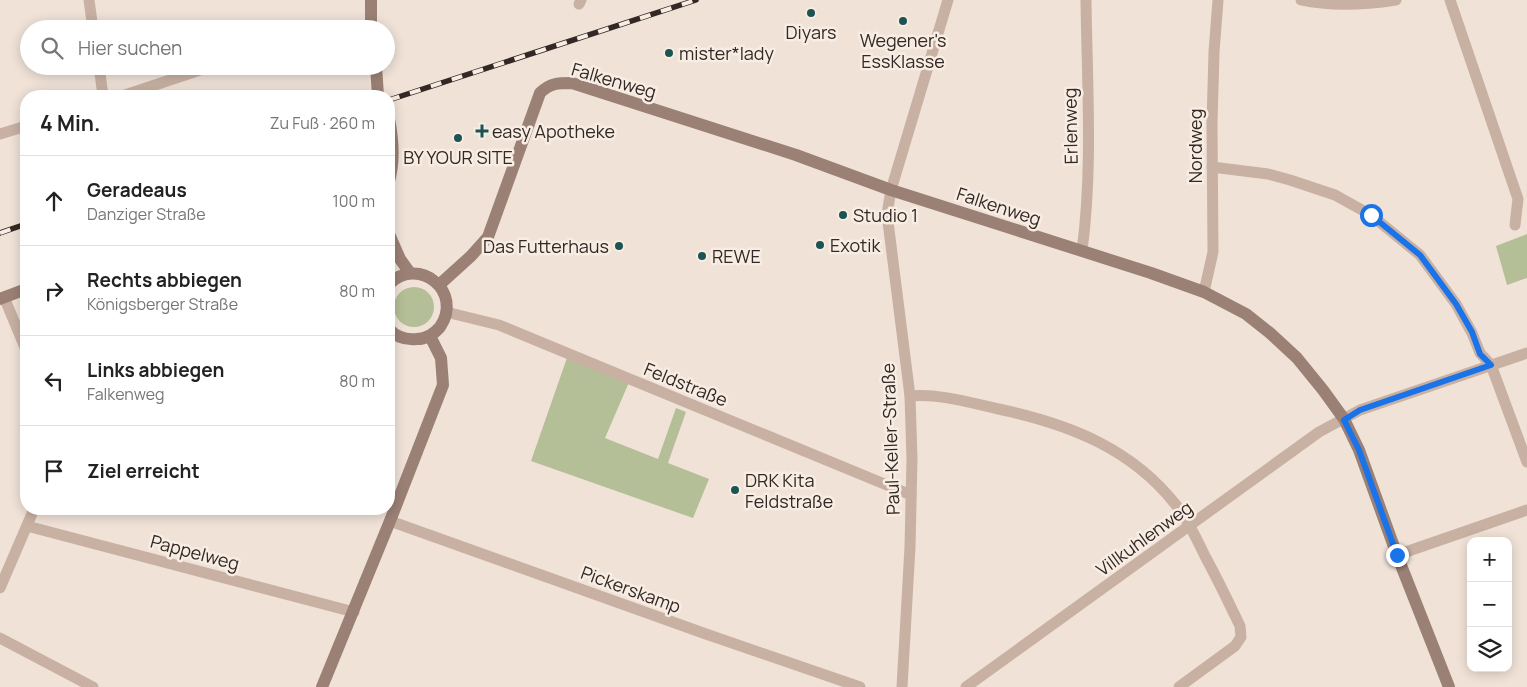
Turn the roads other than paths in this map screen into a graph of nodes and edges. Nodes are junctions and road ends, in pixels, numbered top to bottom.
1 (88, 0) edge
2 (371, 0) edge
3 (948, 0) edge
4 (1086, 0) edge
5 (1218, 0) edge
6 (1301, 0) edge
7 (1396, 0) edge
8 (1450, 0) edge
9 (91, 20) edge
10 (371, 20) edge
11 (100, 75) edge
12 (185, 75) edge
13 (376, 75) edge
14 (377, 75) edge
15 (102, 90) edge
16 (140, 90) edge
17 (378, 90) edge
18 (381, 90) edge
19 (20, 128) edge
20 (0, 134) edge
21 (1212, 167) junction
22 (890, 190) junction
23 (1515, 225) dead end
24 (395, 248) edge
25 (1082, 251) junction
26 (410, 273) junction
27 (395, 279) edge
28 (439, 285) junction
29 (20, 291) edge
30 (1204, 292) junction
31 (2, 298) edge
32 (446, 312) junction
33 (395, 333) edge
34 (430, 336) junction
35 (20, 337) edge
36 (1527, 352) edge
37 (1491, 365) junction
38 (910, 396) junction
39 (1344, 420) junction
40 (1527, 462) edge
41 (911, 495) junction
42 (395, 508) edge
43 (1527, 510) edge
44 (32, 515) edge
45 (392, 515) edge
46 (390, 521) junction
47 (27, 526) junction
48 (1190, 526) junction
49 (1397, 555) junction
50 (0, 588) edge
51 (354, 612) junction
52 (0, 638) edge
53 (94, 687) edge
54 (322, 687) edge
55 (860, 687) edge
56 (902, 687) edge
57 (966, 687) edge
58 (1179, 687) edge
59 (1449, 687) edge

1 - 9 street
2 - 10 main road
3 - 22 street
4 - 25 street, Erlenweg
5 - 21 street, Nordweg
6 - 7 street
8 - 23 street
11 - 15 street
12 - 16 street
13 - 17 main road
14 - 18 main road
19 - 20 street
21 - 30 street, Nordweg
21 - 37 street
22 - 25 main road, Falkenweg
22 - 28 main road, Falkenweg
22 - 38 street, Paul-Keller-Straße
24 - 26 main road
25 - 30 main road, Falkenweg
26 - 27 main road
26 - 28 main road
28 - 32 main road
29 - 31 main road
30 - 39 main road, Falkenweg
31 - 35 street
32 - 34 main road
32 - 41 street, Feldstraße
33 - 34 main road
34 - 42 main road
36 - 37 street, Villkuhlenweg
37 - 39 street, Villkuhlenweg
37 - 40 street
38 - 41 street, Paul-Keller-Straße
38 - 48 street
39 - 48 street, Villkuhlenweg
39 - 49 main road, Falkenweg
41 - 56 street, Paul-Keller-Straße
43 - 49 street
44 - 47 street
45 - 46 main road
46 - 51 main road
46 - 55 street, Pickerskamp
47 - 50 street
47 - 51 street, Pappelweg
48 - 57 street, Villkuhlenweg
48 - 58 street
49 - 59 main road, Falkenweg
51 - 54 main road
52 - 53 street

